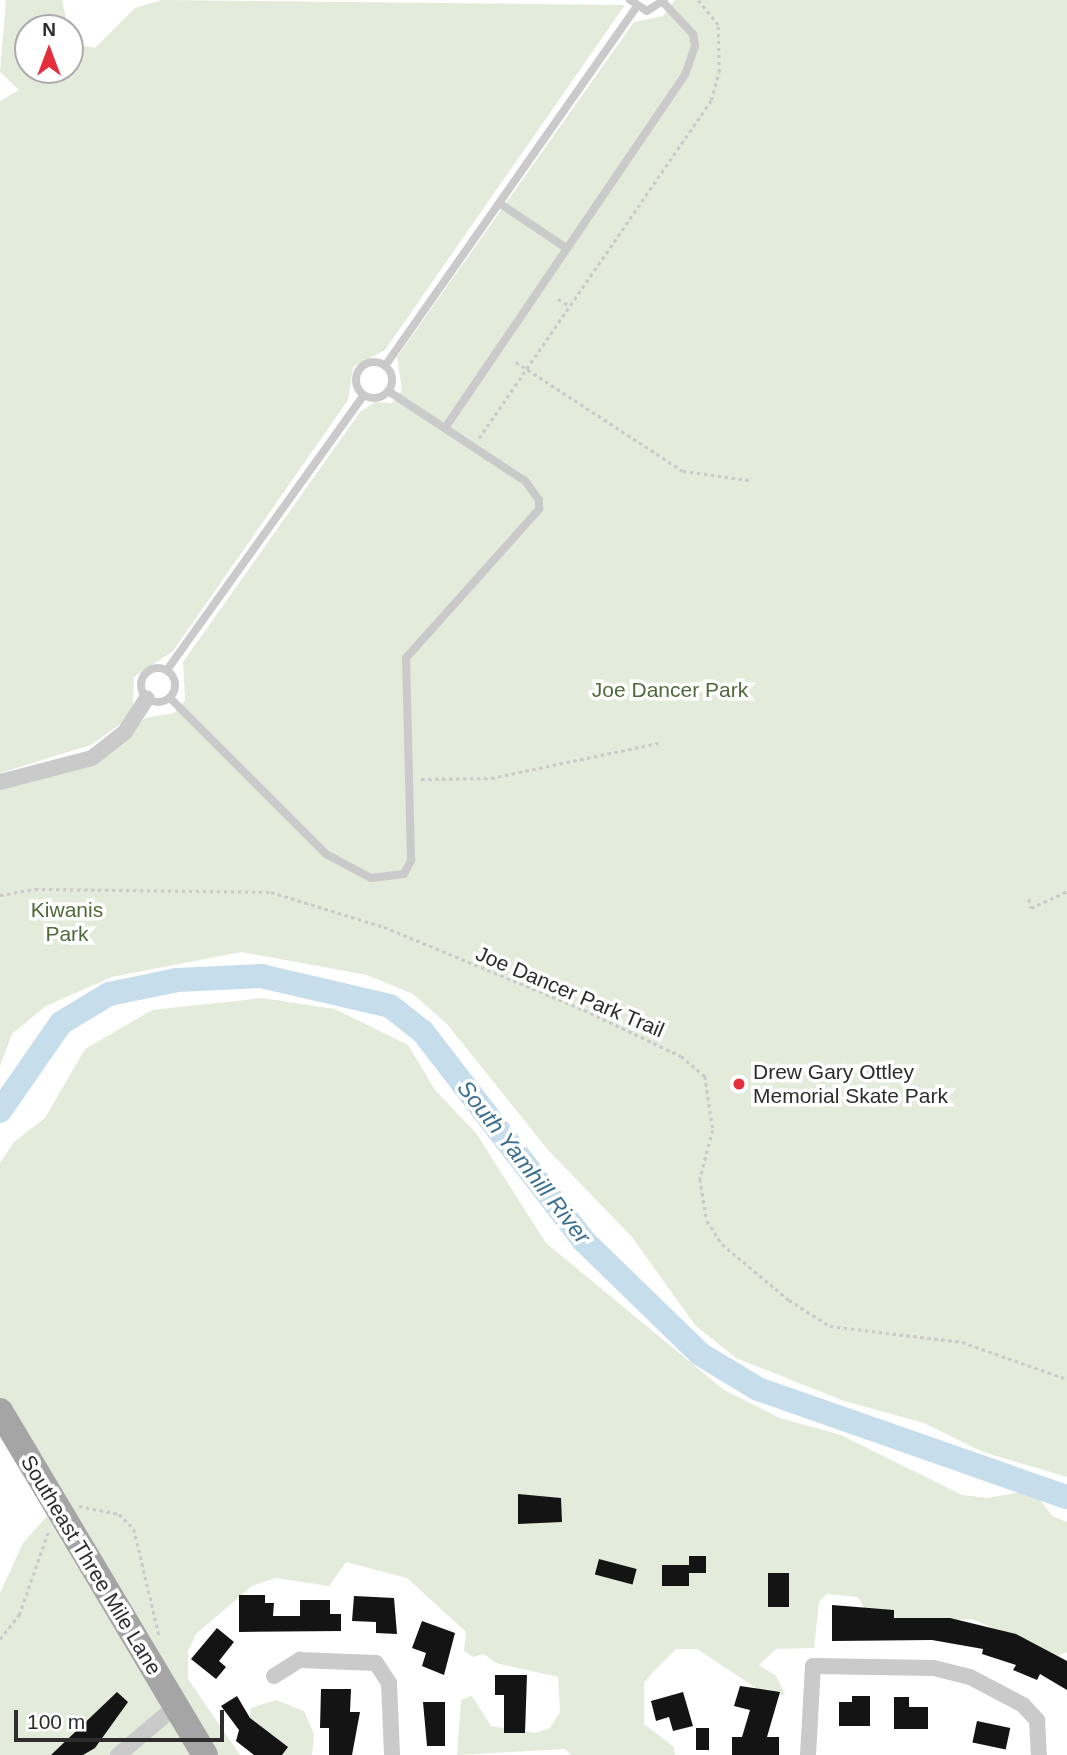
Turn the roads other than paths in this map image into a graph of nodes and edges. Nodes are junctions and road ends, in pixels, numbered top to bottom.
1 (664, 1) edge
2 (633, 4) edge
3 (499, 203) junction
4 (566, 248) junction
5 (385, 366) junction
6 (388, 391) junction
7 (364, 395) junction
8 (445, 428) junction
9 (167, 670) junction
10 (147, 698) junction
11 (170, 698) junction
12 (0, 782) edge
13 (0, 1411) edge
14 (274, 1676) dead end
15 (175, 1707) junction
16 (118, 1755) edge
17 (205, 1755) edge
18 (392, 1755) edge
19 (808, 1755) edge
20 (1038, 1755) edge

1 - 2 lane
1 - 4 lane
2 - 3 lane
3 - 4 lane
3 - 5 lane
4 - 8 lane
5 - 6 lane
5 - 7 lane
6 - 7 lane
6 - 8 lane
7 - 9 lane
8 - 11 lane
9 - 10 lane
9 - 11 lane
10 - 11 lane
10 - 12 street
13 - 15 main road, Southeast Three Mile Lane
14 - 18 street
15 - 16 street
15 - 17 main road, Southeast Three Mile Lane
19 - 20 street

